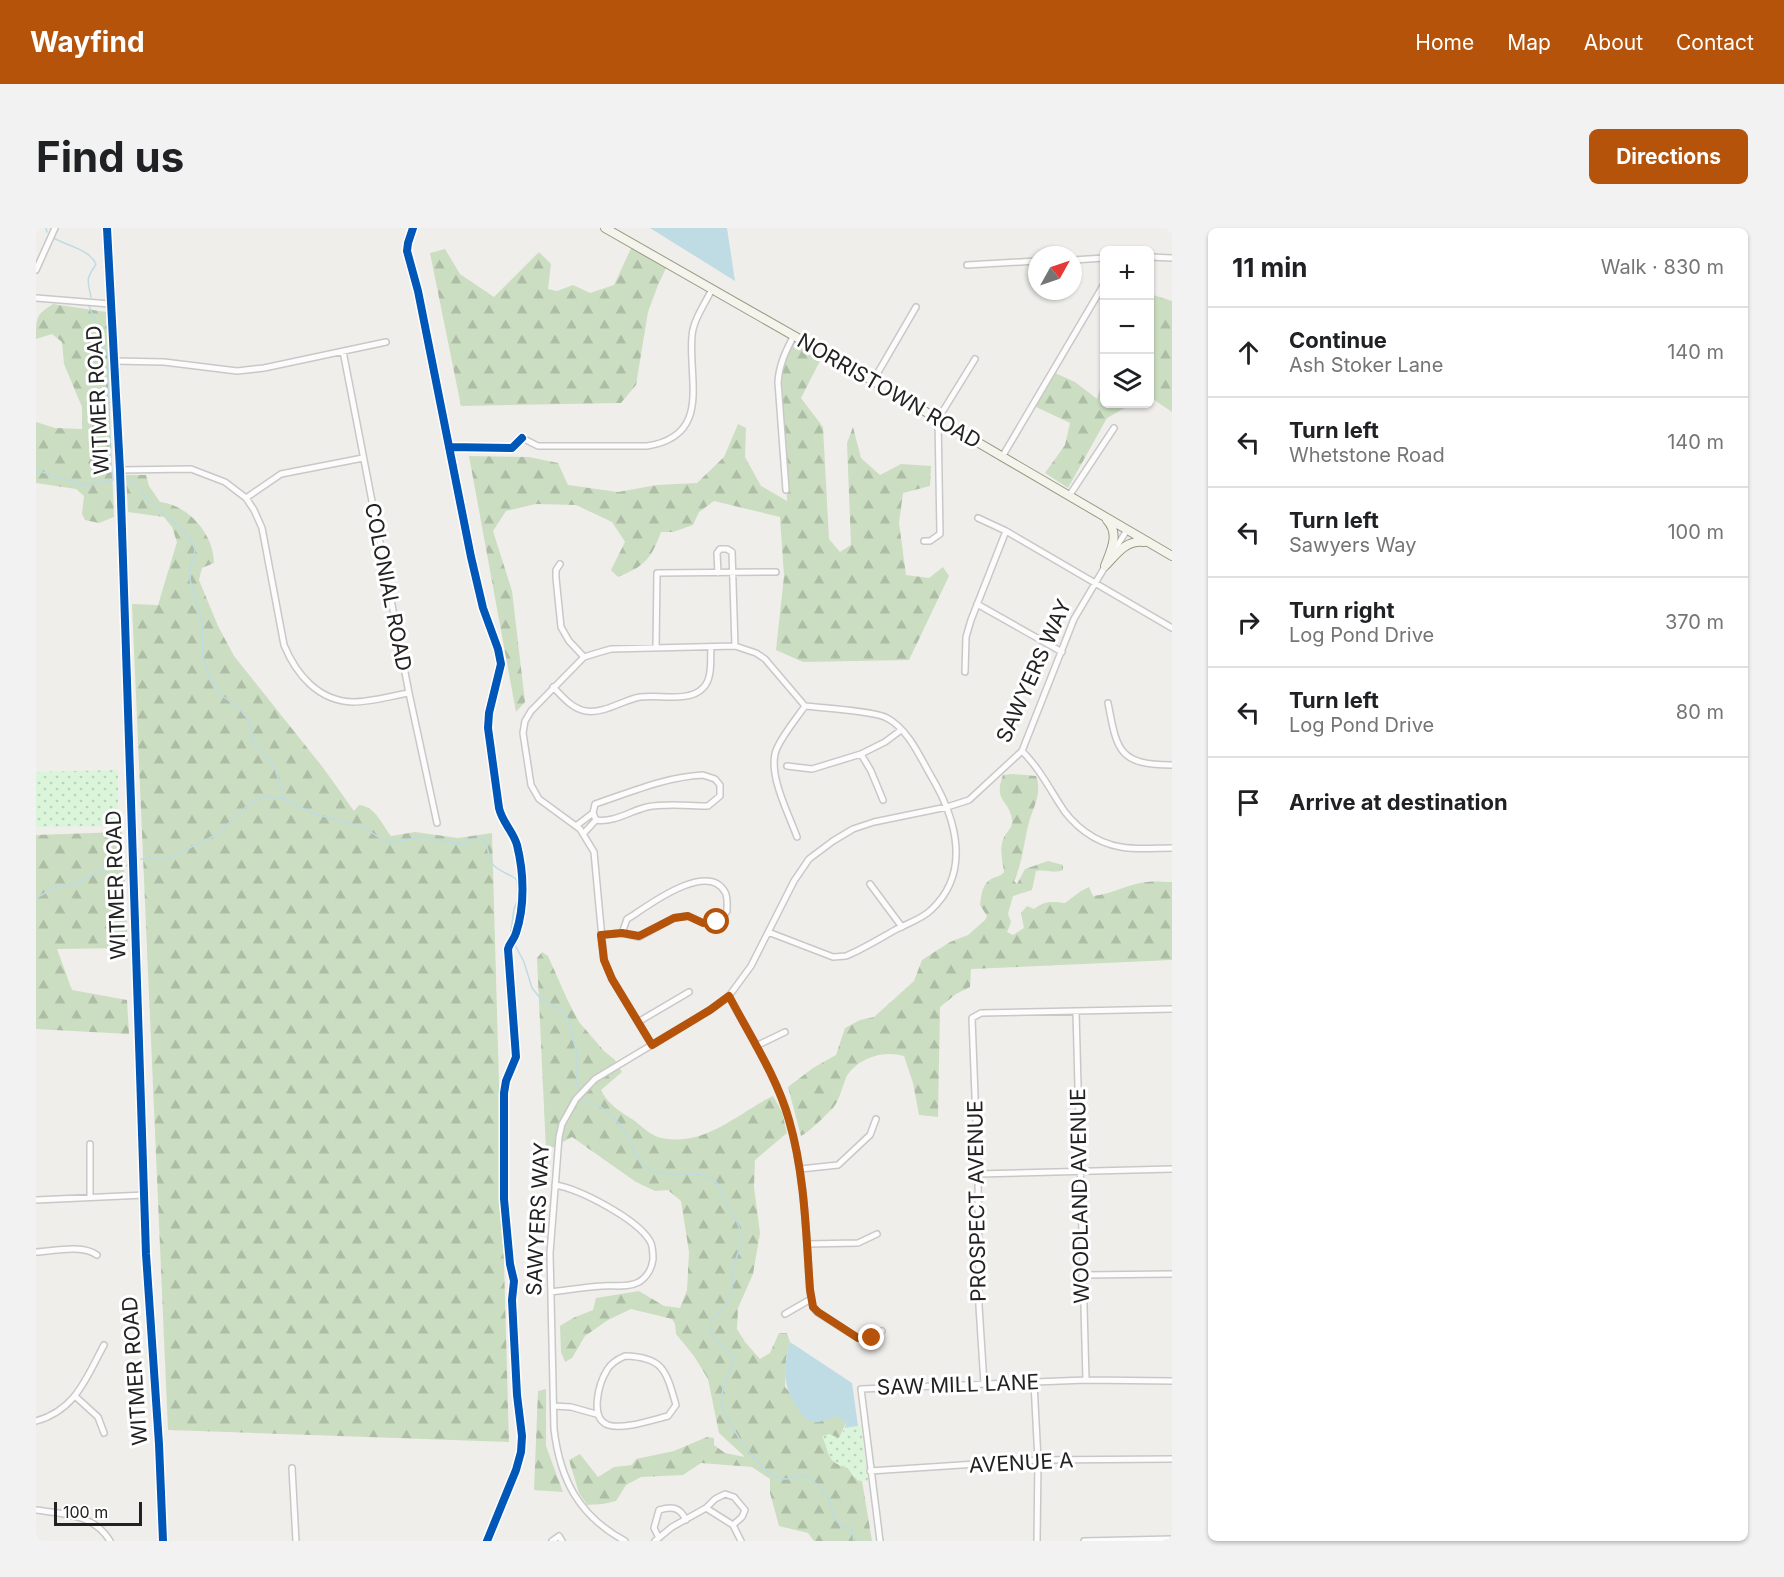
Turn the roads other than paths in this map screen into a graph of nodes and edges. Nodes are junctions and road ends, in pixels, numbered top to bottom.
1 (55, 228) edge
2 (107, 228) edge
3 (605, 228) edge
4 (1154, 257) edge
5 (1100, 258) edge
6 (1172, 258) edge
7 (1082, 259) edge
8 (1028, 262) edge
9 (967, 266) dead end
10 (36, 270) edge
11 (712, 289) junction
12 (1100, 291) edge
13 (36, 298) edge
14 (110, 304) junction
15 (916, 307) dead end
16 (794, 335) junction
17 (386, 342) dead end
18 (343, 351) junction
19 (975, 359) dead end
20 (114, 361) junction
21 (873, 381) junction
22 (938, 419) junction
23 (1114, 428) dead end
24 (522, 438) dead end
25 (1002, 457) junction
26 (363, 458) junction
27 (120, 470) junction
28 (786, 489) dead end
29 (1069, 496) junction
30 (246, 498) junction
31 (1100, 514) junction
32 (978, 518) dead end
33 (1127, 530) junction
34 (1006, 531) junction
35 (924, 541) dead end
36 (1151, 543) junction
37 (1172, 556) edge
38 (560, 564) dead end
39 (1105, 566) junction
40 (733, 572) junction
41 (776, 572) dead end
42 (718, 573) junction
43 (1096, 583) junction
44 (977, 604) junction
45 (1172, 628) edge
46 (735, 646) junction
47 (711, 647) junction
48 (656, 648) junction
49 (1062, 652) junction
50 (584, 657) junction
51 (965, 672) dead end
52 (553, 687) junction
53 (409, 693) junction
54 (1108, 703) dead end
55 (805, 706) junction
56 (901, 730) junction
57 (1022, 751) junction
58 (861, 754) junction
59 (1172, 765) edge
60 (787, 766) dead end
61 (883, 800) dead end
62 (947, 807) junction
63 (593, 813) junction
64 (596, 820) junction
65 (437, 823) dead end
66 (576, 826) junction
67 (583, 834) junction
68 (797, 837) dead end
69 (1172, 848) edge
70 (870, 884) dead end
71 (902, 927) junction
72 (768, 932) junction
73 (622, 933) junction
74 (601, 935) junction
75 (689, 992) dead end
76 (729, 996) junction
77 (1172, 1009) edge
78 (1076, 1012) junction
79 (638, 1022) junction
80 (785, 1032) dead end
81 (652, 1045) junction
82 (756, 1046) junction
83 (876, 1119) dead end
84 (90, 1144) dead end
85 (800, 1169) junction
86 (1172, 1169) edge
87 (1080, 1170) junction
88 (978, 1174) junction
89 (555, 1185) junction
90 (145, 1195) junction
91 (90, 1196) junction
92 (36, 1200) edge
93 (877, 1234) dead end
94 (807, 1244) junction
95 (36, 1252) edge
96 (97, 1256) dead end
97 (1172, 1274) edge
98 (1082, 1275) junction
99 (551, 1292) junction
100 (810, 1299) junction
101 (785, 1314) dead end
102 (882, 1331) dead end
103 (104, 1345) dead end
104 (1086, 1380) junction
105 (1172, 1381) edge
106 (1034, 1383) junction
107 (984, 1384) junction
108 (76, 1397) junction
109 (554, 1406) junction
110 (596, 1414) junction
111 (36, 1421) edge
112 (104, 1433) dead end
113 (1172, 1458) edge
114 (1038, 1460) junction
115 (292, 1468) dead end
116 (870, 1471) junction
117 (706, 1508) junction
118 (36, 1510) edge
119 (686, 1520) junction
120 (733, 1525) junction
121 (1172, 1539) edge
122 (657, 1540) edge
123 (110, 1541) edge
124 (163, 1541) edge
125 (296, 1541) edge
126 (552, 1541) edge
127 (562, 1541) edge
128 (624, 1541) edge
129 (741, 1541) edge
130 (880, 1541) edge
131 (1037, 1541) edge
132 (1084, 1541) edge

1 - 10 street
2 - 14 street, WITMER ROAD
3 - 11 main road, NORRISTOWN ROAD
4 - 6 street
5 - 7 street
8 - 9 street
11 - 16 main road, NORRISTOWN ROAD
11 - 24 street
12 - 25 street
13 - 14 street
14 - 20 street, WITMER ROAD
15 - 21 street
16 - 21 main road, NORRISTOWN ROAD
16 - 28 street
17 - 18 street
18 - 20 street
18 - 26 street, COLONIAL ROAD
19 - 22 street
20 - 27 street, WITMER ROAD
21 - 22 main road, NORRISTOWN ROAD
22 - 25 main road, NORRISTOWN ROAD
22 - 35 street
23 - 29 street
25 - 29 main road, NORRISTOWN ROAD
26 - 30 street
26 - 53 street, COLONIAL ROAD
27 - 30 street
27 - 90 street, WITMER ROAD
29 - 31 main road, NORRISTOWN ROAD
30 - 53 street
31 - 33 main road, NORRISTOWN ROAD
31 - 39 main road
32 - 34 street
33 - 36 main road, NORRISTOWN ROAD
33 - 39 street, SAWYERS WAY
34 - 43 street
34 - 44 street
36 - 37 main road, NORRISTOWN ROAD
36 - 39 main road
38 - 50 street
39 - 43 street, SAWYERS WAY
40 - 41 street
40 - 42 street
40 - 42 street
40 - 46 street
42 - 48 street
43 - 45 street
43 - 49 street, SAWYERS WAY
44 - 49 street
44 - 51 street
46 - 47 street
46 - 55 street
47 - 48 street
47 - 52 street
48 - 50 street
49 - 57 street, SAWYERS WAY
50 - 52 street
52 - 66 street
53 - 65 street, COLONIAL ROAD
54 - 59 street
55 - 56 street
55 - 68 street
56 - 58 street
56 - 62 street
57 - 62 street, SAWYERS WAY
57 - 69 street
58 - 60 street
58 - 61 street
62 - 71 street
62 - 72 street, SAWYERS WAY
63 - 64 street
63 - 64 street
63 - 66 street
64 - 67 street
66 - 67 street
67 - 74 street
70 - 71 street
71 - 72 street
72 - 76 street, SAWYERS WAY
73 - 73 street
73 - 74 street
74 - 79 street
75 - 79 street
76 - 81 street, SAWYERS WAY
76 - 82 street
77 - 78 street
78 - 87 street, WOODLAND AVENUE
78 - 88 street, PROSPECT AVENUE
79 - 81 street
80 - 82 street
81 - 89 street, SAWYERS WAY
82 - 85 street
83 - 85 street
84 - 91 street
85 - 94 street
86 - 87 street
87 - 88 street
87 - 98 street, WOODLAND AVENUE
88 - 107 street, PROSPECT AVENUE
89 - 99 street, SAWYERS WAY
89 - 99 street
90 - 91 street
90 - 124 street, WITMER ROAD
91 - 92 street
93 - 94 street
94 - 100 street
95 - 96 street
97 - 98 street
98 - 104 street, WOODLAND AVENUE
99 - 109 street, SAWYERS WAY
100 - 101 street
100 - 102 street
103 - 108 street
104 - 105 street, SAW MILL LANE
104 - 106 street, SAW MILL LANE
106 - 107 street, SAW MILL LANE
106 - 114 street
107 - 116 street, SAW MILL LANE
108 - 111 street
108 - 112 street
109 - 110 street
109 - 128 street, SAWYERS WAY
110 - 110 street
113 - 114 street, AVENUE A
114 - 116 street, AVENUE A
114 - 131 street
115 - 125 street
116 - 130 street, SAW MILL LANE
117 - 119 street
117 - 120 street
117 - 120 street
118 - 123 street
119 - 122 street
119 - 122 street
120 - 129 street
121 - 132 street
126 - 127 street

